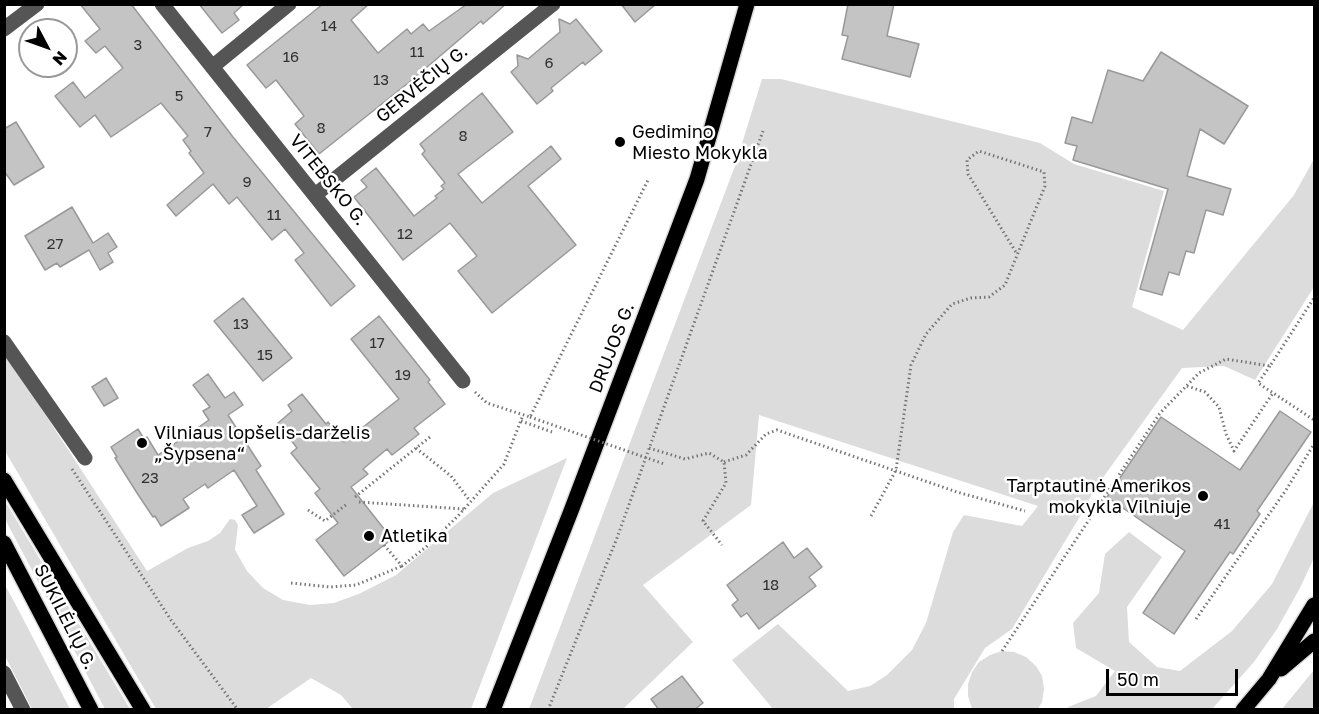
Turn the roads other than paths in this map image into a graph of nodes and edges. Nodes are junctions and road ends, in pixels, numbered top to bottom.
1 (36, 4) edge
2 (162, 4) edge
3 (289, 4) edge
4 (553, 4) edge
5 (747, 4) edge
6 (4, 29) edge
7 (212, 67) junction
8 (315, 195) junction
9 (4, 342) edge
10 (463, 381) road end
11 (85, 458) dead end
12 (4, 480) edge
13 (4, 543) edge
14 (1314, 605) edge
15 (1314, 641) edge
16 (4, 673) edge
17 (1269, 679) junction
18 (495, 706) edge
19 (23, 710) edge
20 (91, 710) edge
21 (143, 710) edge
22 (1243, 710) edge

1 - 6 street
2 - 7 street, VITEBSKO G.
3 - 7 street
4 - 8 street, GERVĖČIŲ G.
5 - 18 main road, DRUJOS G.
7 - 8 street, VITEBSKO G.
8 - 10 street, VITEBSKO G.
9 - 11 street
12 - 21 main road
13 - 20 main road, SUKILĖLIŲ G.
14 - 17 main road
15 - 17 main road
16 - 19 street
17 - 22 main road

